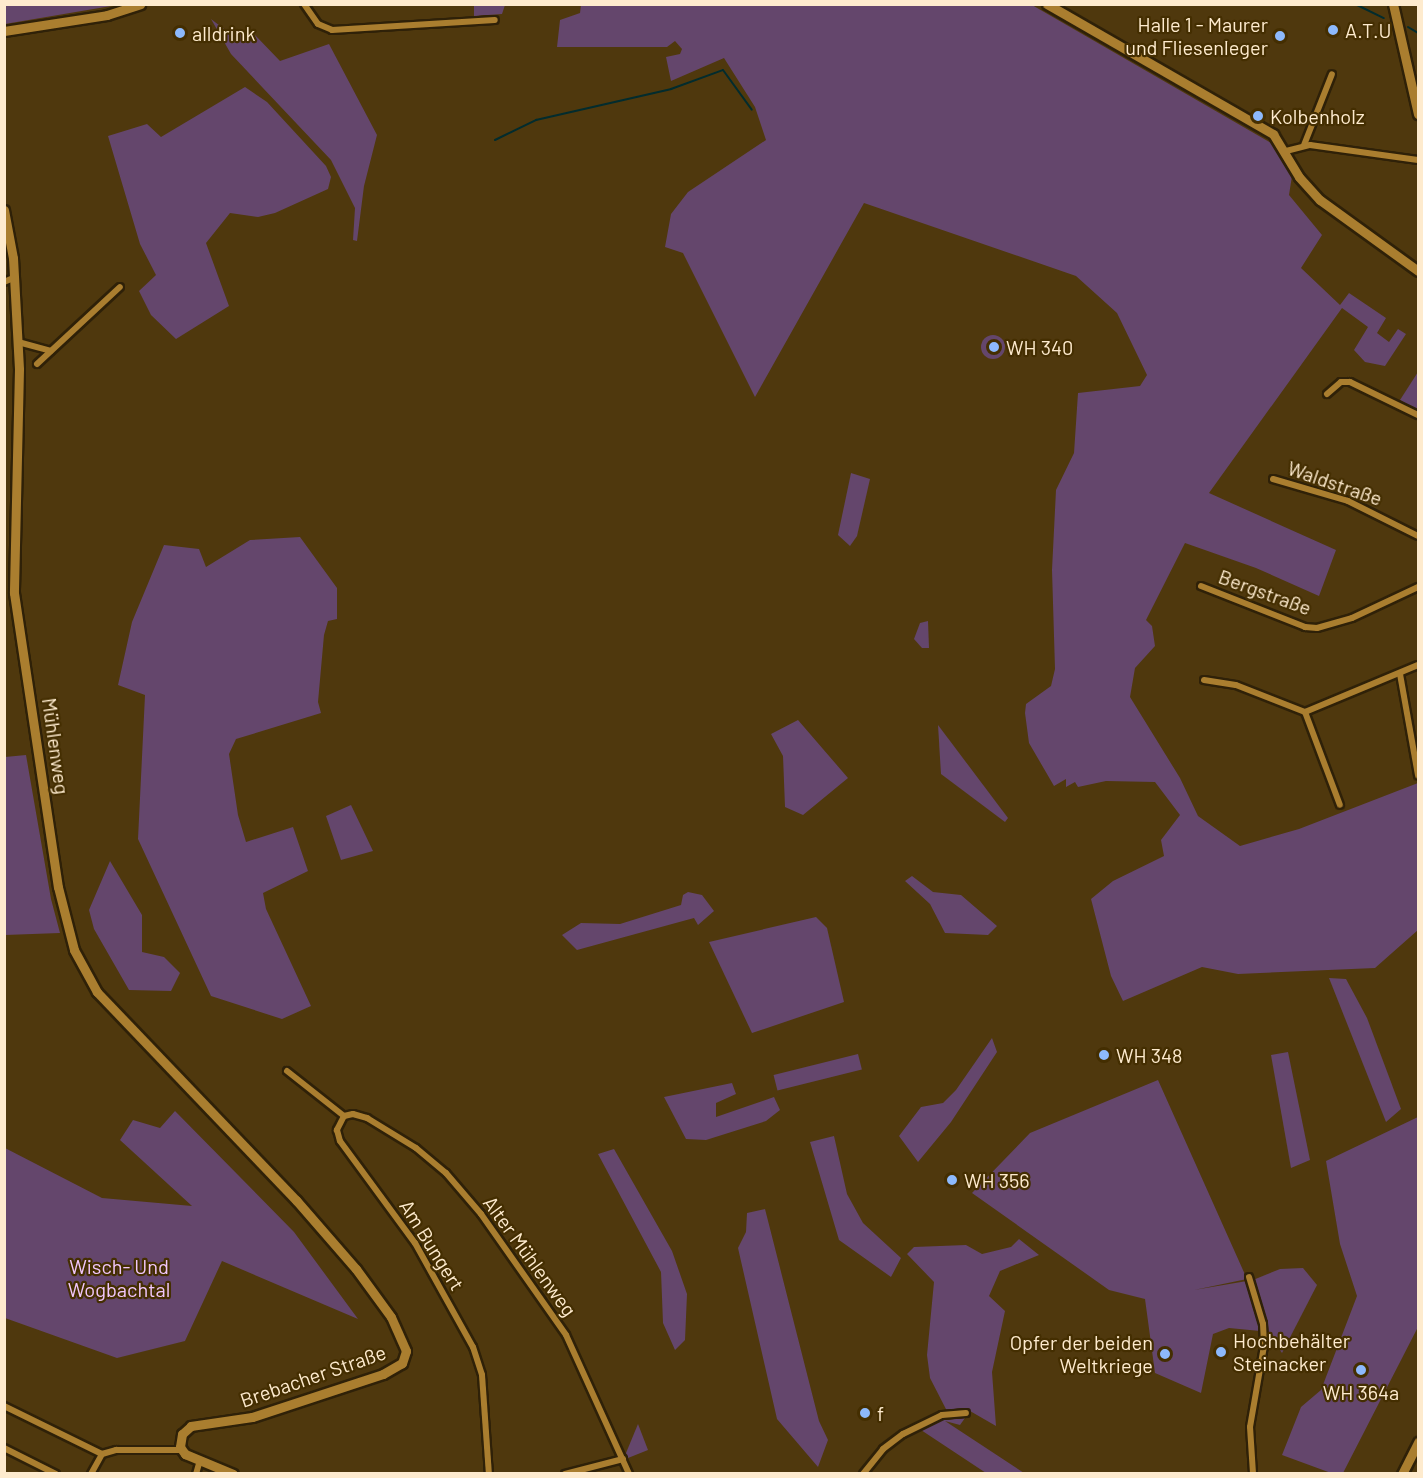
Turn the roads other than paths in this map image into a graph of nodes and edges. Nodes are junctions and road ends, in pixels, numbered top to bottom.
1 (140, 4) edge
2 (304, 4) edge
3 (1047, 4) edge
4 (1393, 4) edge
5 (495, 20) dead end
6 (4, 32) edge
7 (1332, 74) dead end
8 (1419, 114) edge
9 (1304, 145) junction
10 (1286, 151) junction
11 (1419, 160) edge
12 (4, 210) edge
13 (1419, 271) edge
14 (9, 280) edge
15 (120, 287) dead end
16 (18, 342) junction
17 (52, 351) junction
18 (37, 364) dead end
19 (1327, 394) dead end
20 (1419, 415) edge
21 (1273, 479) dead end
22 (1419, 536) edge
23 (1201, 586) dead end
24 (1419, 587) edge
25 (1419, 664) edge
26 (1400, 674) junction
27 (1204, 680) dead end
28 (1305, 712) junction
29 (1418, 775) edge
30 (1340, 805) dead end
31 (286, 1071) dead end
32 (344, 1116) junction
33 (296, 1200) joint
34 (1249, 1277) dead end
35 (4, 1406) edge
36 (966, 1413) dead end
37 (1419, 1442) edge
38 (4, 1448) edge
39 (182, 1450) junction
40 (102, 1454) junction
41 (623, 1459) junction
42 (200, 1460) junction
43 (43, 1471) edge
44 (56, 1473) edge
45 (91, 1473) edge
46 (196, 1473) edge
47 (233, 1473) edge
48 (489, 1473) edge
49 (565, 1473) edge
50 (629, 1473) edge
51 (863, 1473) edge
52 (1253, 1473) edge
53 (1402, 1473) edge

1 - 6 street
2 - 5 street
3 - 10 street
4 - 8 street
7 - 9 street
9 - 10 street
9 - 11 street
10 - 13 street
12 - 14 street, Mühlenweg
14 - 16 street, Mühlenweg
15 - 17 street
16 - 17 street
16 - 33 street, Mühlenweg
17 - 18 street
19 - 20 street
21 - 22 street, Waldstraße
23 - 24 street, Bergstraße
25 - 26 street
26 - 28 street
26 - 29 street
27 - 28 street
28 - 30 street
31 - 32 street
32 - 41 street, Alter Mühlenweg
32 - 48 street, Am Bungert
33 - 39 street, Brebacher Straße
34 - 52 street
35 - 40 street
36 - 51 street
37 - 53 street
38 - 43 street
39 - 40 street
39 - 42 street
40 - 45 street
41 - 49 street
41 - 50 street, Alter Mühlenweg
42 - 46 street
42 - 47 street
43 - 44 street

